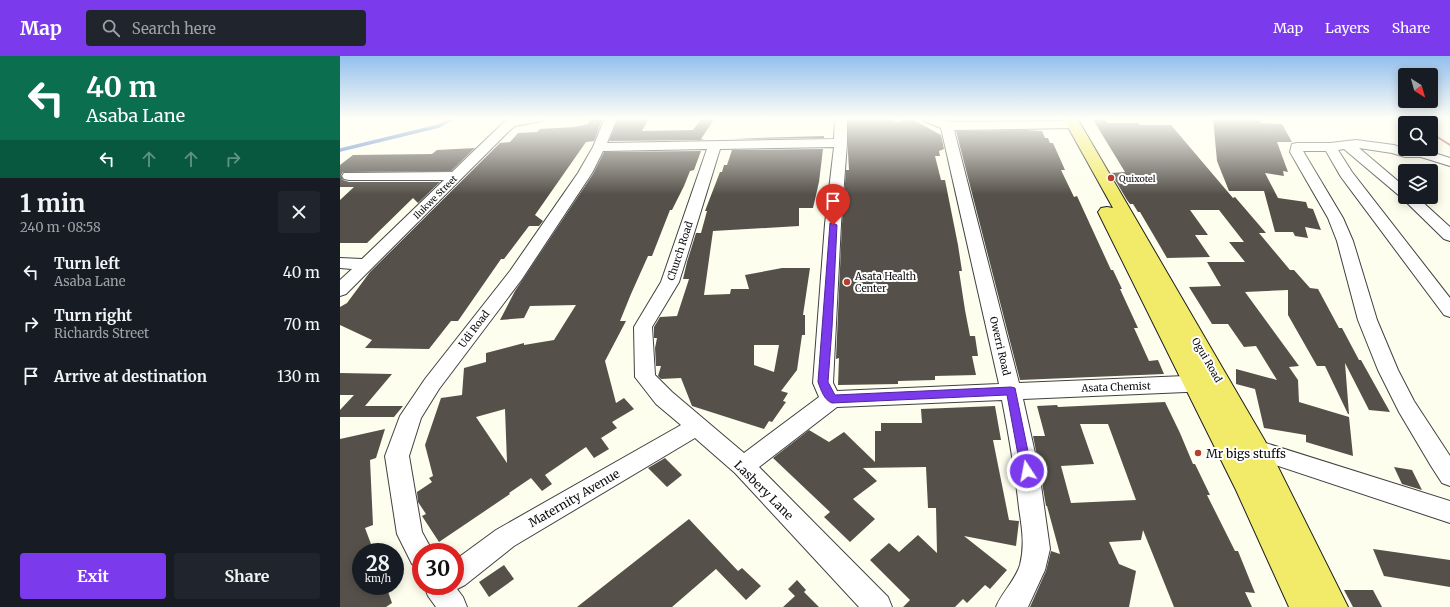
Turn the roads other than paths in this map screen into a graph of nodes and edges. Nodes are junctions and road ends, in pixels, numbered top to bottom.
1 (841, 143) edge
2 (489, 144) edge
3 (796, 144) edge
4 (951, 144) edge
5 (1077, 144) edge
6 (1079, 144) edge
7 (715, 145) junction
8 (1347, 145) junction
9 (599, 146) joint
10 (1330, 147) junction
11 (1450, 162) edge
12 (350, 176) dead end
13 (456, 176) junction
14 (1398, 188) edge
15 (1416, 204) edge
16 (1450, 236) edge
17 (340, 263) edge
18 (366, 264) junction
19 (340, 290) edge
20 (1450, 311) edge
21 (645, 377) joint
22 (1195, 383) junction
23 (1221, 384) junction
24 (1011, 391) junction
25 (832, 399) junction
26 (696, 426) junction
27 (1256, 449) junction
28 (743, 466) junction
29 (1450, 476) edge
30 (1450, 512) edge
31 (415, 543) edge
32 (464, 573) edge
33 (878, 607) edge
34 (1010, 607) edge
35 (1306, 607) edge
36 (1332, 607) edge

1 - 25 street
2 - 13 street, Ilukwe Street
3 - 7 street
4 - 24 street, Owerri Road
5 - 22 main road, Ogui Road
6 - 23 main road, Ogui Road
7 - 9 street
7 - 21 street, Church Road
8 - 10 street
8 - 11 street
8 - 14 street
9 - 31 street, Udi Road
10 - 20 street
10 - 29 street
12 - 13 street
13 - 18 street, Ilukwe Street
15 - 16 street
17 - 18 street
18 - 19 street, Ilukwe Street
21 - 26 street, Lasbery Lane
22 - 23 street, Asata Chemist
22 - 24 street, Asata Chemist
22 - 35 main road, Ogui Road
23 - 27 main road, Ogui Road
24 - 25 street, Asata Chemist
24 - 34 street, Owerri Road
25 - 28 street
26 - 28 street, Lasbery Lane
26 - 32 street, Maternity Avenue
27 - 30 street
27 - 36 main road, Ogui Road
28 - 33 street, Lasbery Lane

